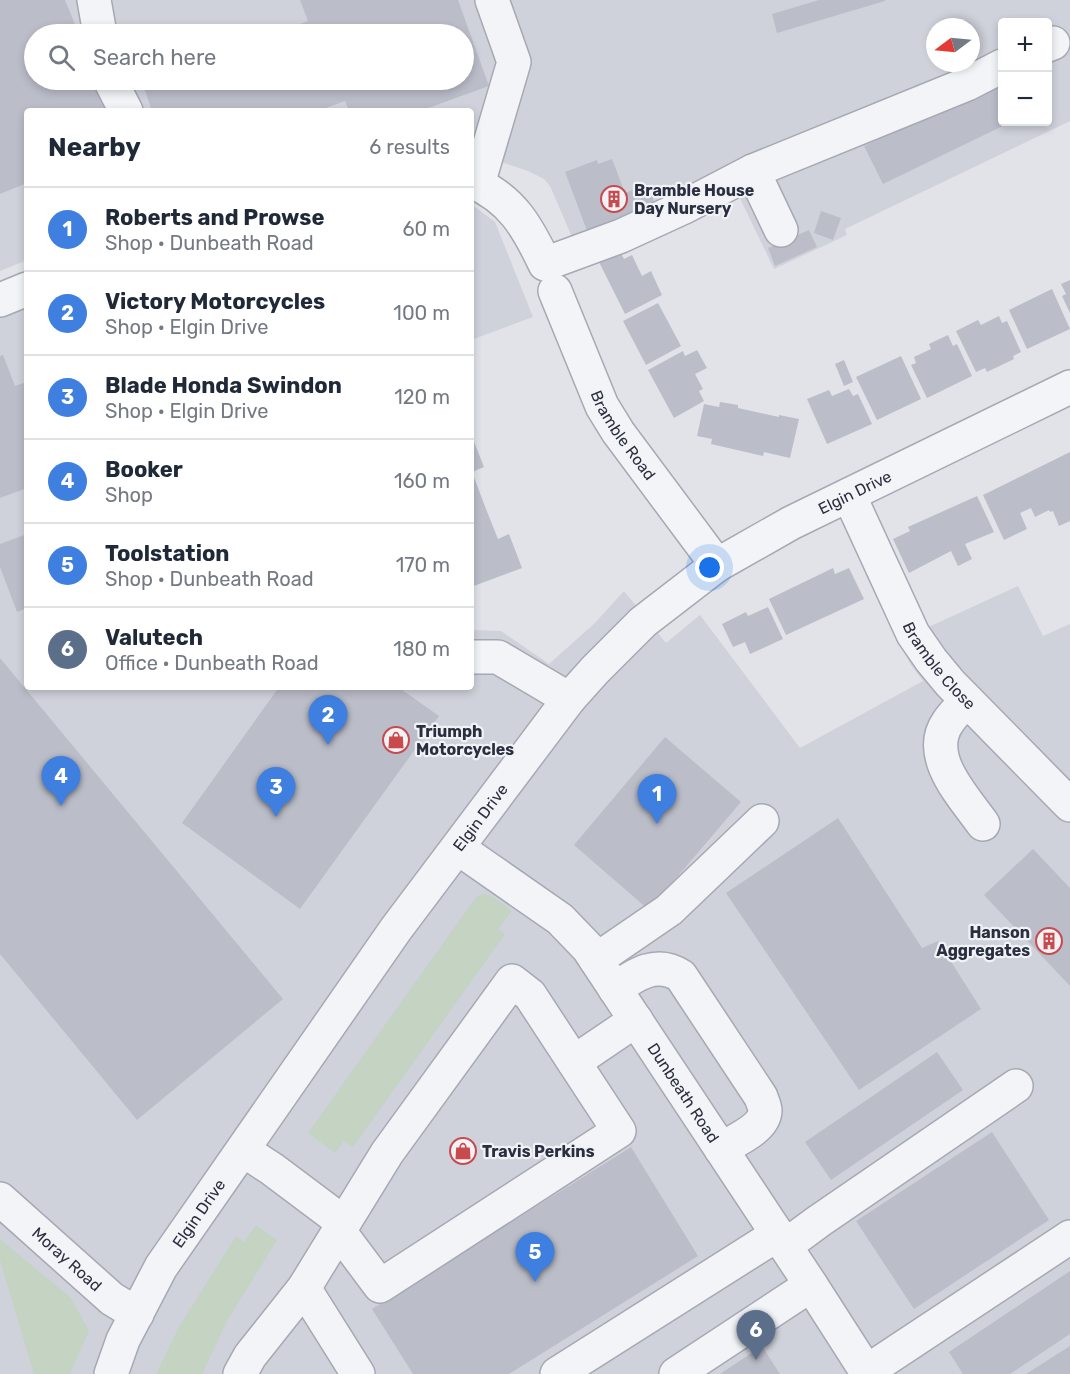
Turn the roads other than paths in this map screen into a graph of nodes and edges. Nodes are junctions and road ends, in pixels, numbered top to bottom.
1 (94, 0) edge
2 (492, 0) edge
3 (98, 24) edge
4 (998, 68) edge
5 (115, 90) edge
6 (124, 108) edge
7 (753, 171) junction
8 (475, 183) edge
9 (781, 230) dead end
10 (550, 278) junction
11 (24, 290) edge
12 (0, 300) edge
13 (1070, 387) edge
14 (849, 495) junction
15 (717, 565) junction
16 (474, 657) edge
17 (569, 699) junction
18 (967, 700) junction
19 (1070, 805) edge
20 (762, 821) dead end
21 (983, 824) dead end
22 (458, 848) junction
23 (596, 960) junction
24 (615, 989) junction
25 (636, 1020) junction
26 (574, 1062) junction
27 (1016, 1086) dead end
28 (721, 1149) junction
29 (243, 1150) junction
30 (0, 1199) edge
31 (342, 1227) junction
32 (1070, 1237) edge
33 (781, 1240) junction
34 (811, 1285) junction
35 (304, 1288) junction
36 (137, 1314) junction
37 (867, 1373) edge
38 (111, 1374) edge
39 (240, 1374) edge
40 (358, 1374) edge
41 (557, 1374) edge
42 (676, 1374) edge

1 - 3 street
2 - 8 street
4 - 7 street
5 - 6 street
7 - 9 street
7 - 10 street
8 - 10 street, Bramble Road
10 - 15 street, Bramble Road
11 - 12 street
13 - 14 street, Elgin Drive
14 - 15 street, Elgin Drive
14 - 18 street, Bramble Close
15 - 17 street, Elgin Drive
16 - 17 street
17 - 22 street, Elgin Drive
18 - 19 street, Bramble Close
18 - 21 street
20 - 23 street
22 - 23 street, Dunbeath Road
22 - 29 street, Elgin Drive
23 - 24 street, Dunbeath Road
24 - 25 street, Dunbeath Road
24 - 28 street
25 - 26 street
25 - 28 street, Dunbeath Road
26 - 31 street
26 - 31 street
27 - 33 street
28 - 33 street, Dunbeath Road
29 - 31 street
29 - 36 street, Elgin Drive
30 - 36 street, Moray Road
31 - 35 street
32 - 37 street
33 - 34 street, Dunbeath Road
33 - 41 street
34 - 37 street, Dunbeath Road
34 - 42 street
35 - 39 street
35 - 40 street
36 - 38 street, Elgin Drive

